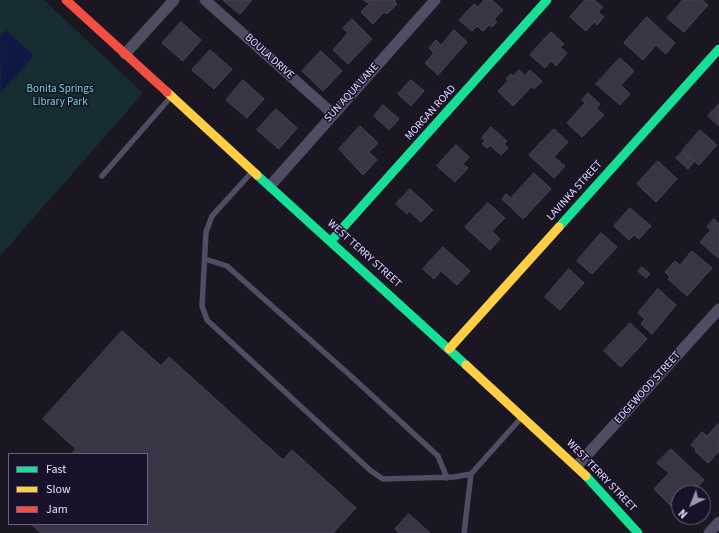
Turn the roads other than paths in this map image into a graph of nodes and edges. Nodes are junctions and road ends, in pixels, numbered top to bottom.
1 (66, 0) edge
2 (174, 0) edge
3 (205, 0) edge
4 (435, 0) edge
5 (547, 0) edge
6 (719, 49) edge
7 (125, 54) junction
8 (172, 96) junction
9 (333, 114) junction
10 (253, 171) junction
11 (102, 176) dead end
12 (270, 186) junction
13 (331, 241) junction
14 (205, 259) junction
15 (719, 309) edge
16 (449, 349) junction
17 (523, 416) junction
18 (577, 466) junction
19 (471, 474) junction
20 (447, 478) junction
21 (719, 522) edge
22 (464, 533) edge
23 (638, 533) edge
24 (709, 533) edge

1 - 7 street, WEST TERRY STREET
2 - 7 street
3 - 9 street, BOULA DRIVE
4 - 9 street, SUN AQUA LANE
5 - 13 street, MORGAN ROAD
6 - 16 street, LAVINKA STREET
7 - 8 street, WEST TERRY STREET
8 - 10 street, WEST TERRY STREET
8 - 11 lane
9 - 12 street, SUN AQUA LANE
10 - 12 street, WEST TERRY STREET
10 - 14 lane
12 - 13 street, WEST TERRY STREET
13 - 16 street, WEST TERRY STREET
14 - 20 lane
14 - 20 lane
15 - 18 street, EDGEWOOD STREET
16 - 17 street, WEST TERRY STREET
17 - 18 street, WEST TERRY STREET
17 - 19 lane
18 - 23 street, WEST TERRY STREET
19 - 20 lane
19 - 22 lane
21 - 24 street

